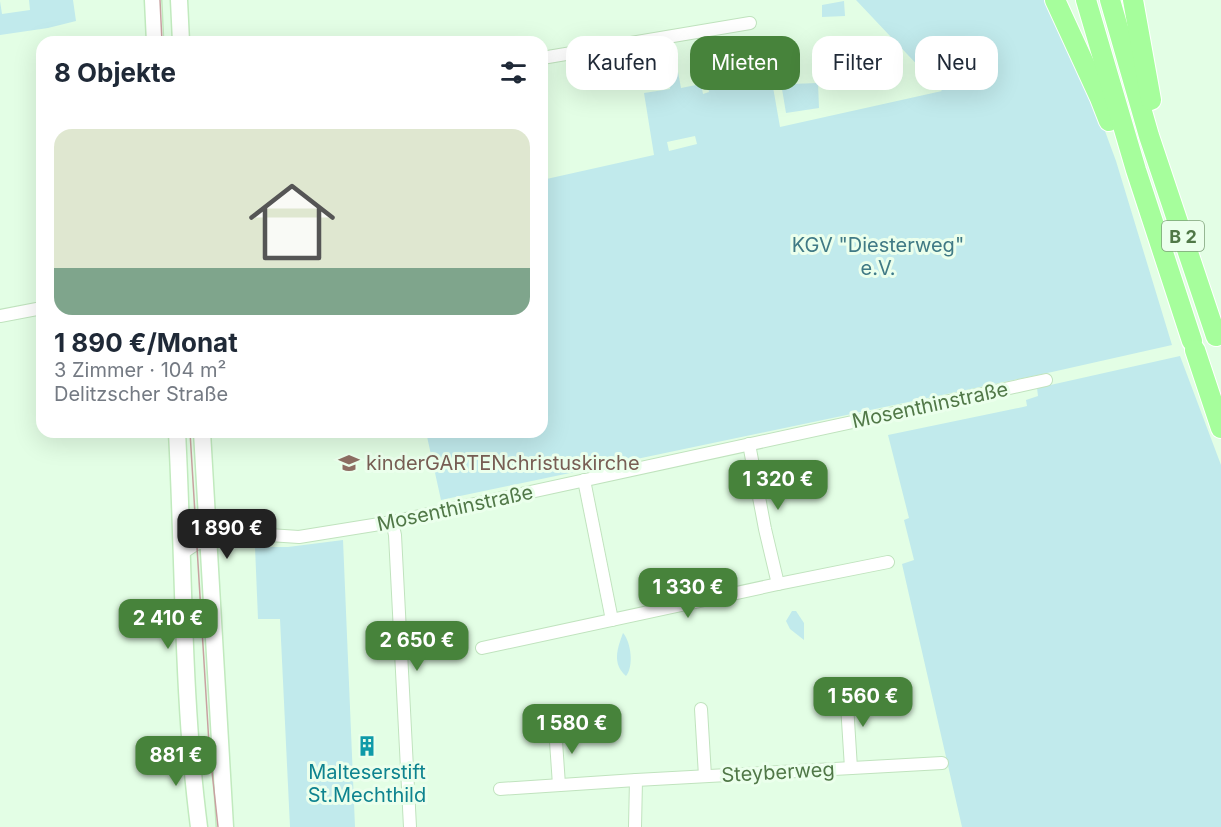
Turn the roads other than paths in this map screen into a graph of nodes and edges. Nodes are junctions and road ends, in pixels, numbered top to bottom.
1 (153, 0) edge
2 (179, 0) edge
3 (1055, 0) edge
4 (1086, 0) edge
5 (1110, 0) edge
6 (1132, 0) edge
7 (750, 23) dead end
8 (155, 36) edge
9 (181, 36) edge
10 (548, 57) edge
11 (1149, 136) junction
12 (1136, 170) junction
13 (36, 309) edge
14 (0, 316) edge
15 (1219, 344) edge
16 (1046, 380) dead end
17 (1221, 428) edge
18 (177, 438) edge
19 (202, 438) edge
20 (749, 444) junction
21 (584, 480) junction
22 (392, 522) junction
23 (208, 541) junction
24 (181, 554) junction
25 (888, 562) dead end
26 (778, 584) junction
27 (612, 620) junction
28 (482, 648) dead end
29 (846, 689) dead end
30 (701, 709) dead end
31 (555, 727) dead end
32 (942, 763) dead end
33 (851, 768) junction
34 (705, 776) junction
35 (636, 780) junction
36 (559, 785) junction
37 (500, 789) dead end
38 (199, 827) edge
39 (225, 827) edge
40 (410, 827) edge
41 (635, 827) edge

1 - 8 main road
2 - 9 main road
3 - 12 highway
4 - 12 highway, B 2
5 - 11 highway, B 2
6 - 11 highway
7 - 10 street
11 - 15 highway, B 2
12 - 17 highway, B 2
13 - 14 street
16 - 20 street, Mosenthinstraße
18 - 24 main road
19 - 23 main road
20 - 21 street, Mosenthinstraße
20 - 26 street
21 - 22 street, Mosenthinstraße
21 - 27 street
22 - 23 street, Mosenthinstraße
22 - 40 street
23 - 24 street, Mosenthinstraße
23 - 39 main road
24 - 38 main road
25 - 26 street
26 - 27 street
27 - 28 street
29 - 33 street, Steyberweg
30 - 34 street, Steyberweg
31 - 36 street
32 - 33 street, Steyberweg
33 - 34 street, Steyberweg
34 - 35 street, Steyberweg
35 - 36 street, Steyberweg
35 - 41 street
36 - 37 street, Steyberweg

